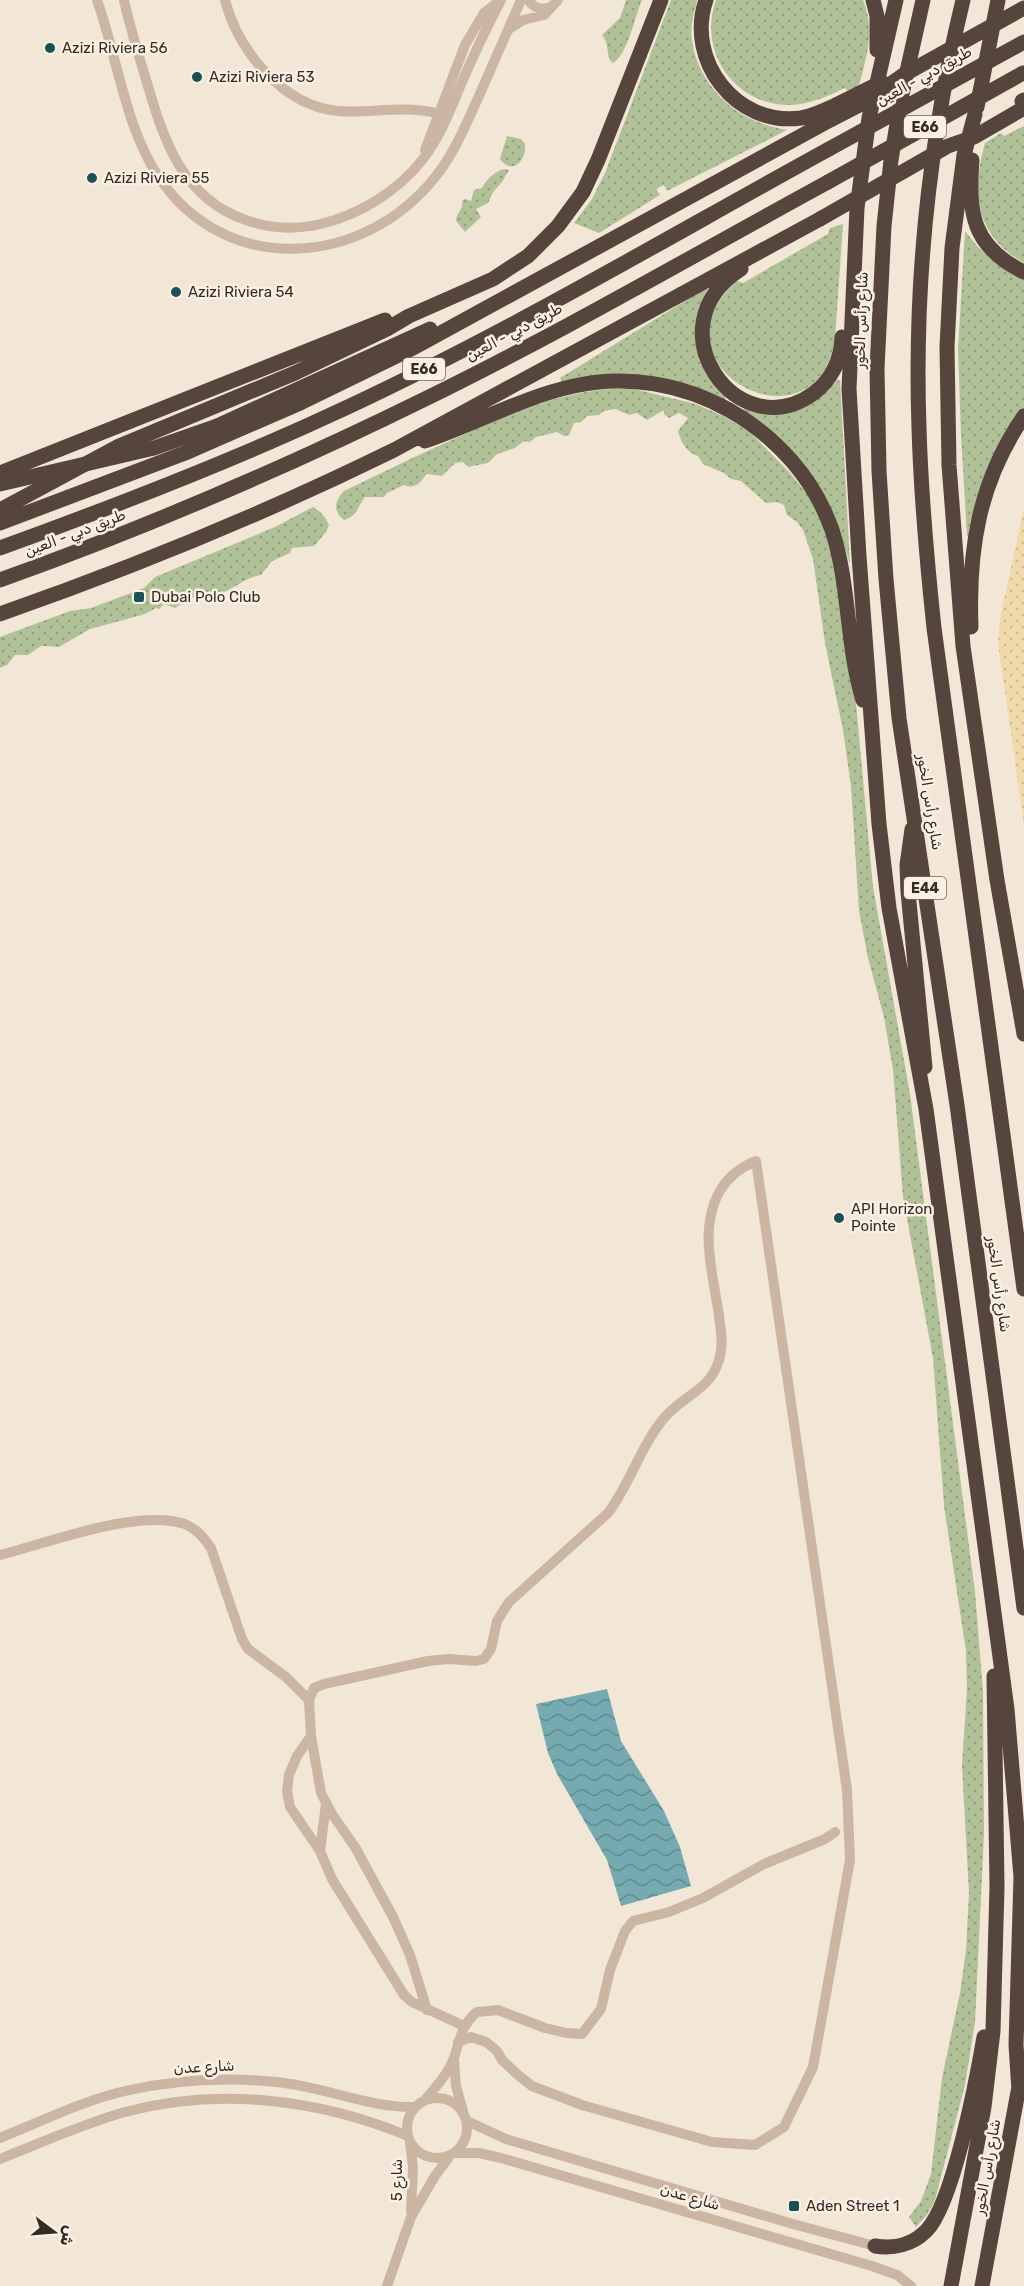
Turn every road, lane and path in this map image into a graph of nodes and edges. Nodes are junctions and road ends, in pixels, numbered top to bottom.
1 (97, 0) edge
2 (124, 0) edge
3 (225, 0) edge
4 (501, 0) edge
5 (520, 0) edge
6 (528, 0) edge
7 (661, 0) edge
8 (706, 0) edge
9 (873, 0) edge
10 (896, 0) edge
11 (923, 0) edge
12 (963, 0) edge
13 (998, 0) edge
14 (556, 3) edge
15 (1024, 8) edge
16 (507, 31) junction
17 (1024, 42) edge
18 (1024, 72) edge
19 (464, 76) junction
20 (878, 78) junction
21 (450, 87) junction
22 (1023, 103) edge
23 (834, 112) junction
24 (439, 114) junction
25 (975, 114) junction
26 (423, 158) junction
27 (770, 244) junction
28 (854, 253) junction
29 (1024, 272) edge
30 (507, 297) junction
31 (409, 316) junction
32 (1024, 416) edge
33 (393, 450) junction
34 (0, 473) edge
35 (0, 484) edge
36 (0, 510) edge
37 (0, 523) edge
38 (0, 548) edge
39 (0, 580) edge
40 (0, 614) edge
41 (873, 727) junction
42 (915, 820) junction
43 (997, 880) junction
44 (1024, 1034) edge
45 (926, 1109) junction
46 (1024, 1289) edge
47 (0, 1555) edge
48 (992, 1592) junction
49 (1024, 1608) edge
50 (309, 1700) junction
51 (311, 1736) junction
52 (326, 1804) junction
53 (835, 1833) dead end
54 (320, 1851) junction
55 (993, 1981) junction
56 (428, 2010) junction
57 (464, 2026) junction
58 (458, 2042) junction
59 (1024, 2054) edge
60 (453, 2058) junction
61 (1019, 2091) junction
62 (420, 2104) junction
63 (466, 2117) junction
64 (0, 2138) edge
65 (409, 2139) junction
66 (453, 2155) junction
67 (0, 2159) edge
68 (411, 2217) junction
69 (875, 2246) joint
70 (387, 2286) edge
71 (911, 2286) edge
72 (951, 2286) edge
73 (982, 2286) edge

1 - 16 street
2 - 26 street
3 - 24 street
4 - 19 street
4 - 21 street
5 - 16 street
6 - 14 street
7 - 31 highway
8 - 23 highway
9 - 20 highway
10 - 20 highway
11 - 42 highway, شارع رأس الخور / E44
12 - 46 highway, شارع رأس الخور / E44
13 - 25 highway
14 - 16 street
15 - 23 highway, bridge
17 - 38 highway, طريق دبي - العين / E66, bridge
18 - 39 highway, طريق دبي - العين / E66, bridge
19 - 21 street
19 - 26 street
20 - 28 highway
21 - 24 street
22 - 27 highway, bridge
23 - 30 highway
24 - 26 street
25 - 29 highway
25 - 43 highway
27 - 28 highway
27 - 33 highway
28 - 41 highway
30 - 35 highway, bridge
30 - 37 highway
31 - 34 highway
31 - 36 highway
32 - 43 highway
33 - 40 highway
33 - 41 highway
41 - 45 highway
42 - 45 highway
42 - 49 highway, شارع رأس الخور / E44
43 - 44 highway
45 - 48 highway
47 - 50 street
48 - 55 highway
48 - 61 highway
50 - 51 street
50 - 58 street
51 - 52 street
51 - 54 street
52 - 54 street
52 - 56 street
53 - 57 street
54 - 56 street
55 - 69 highway
55 - 72 highway
56 - 57 street
57 - 58 street
58 - 60 street
59 - 61 highway, شارع رأس الخور
60 - 62 street
60 - 63 street
61 - 73 highway, شارع رأس الخور
62 - 63 street
62 - 64 street, شارع عدن
62 - 65 street
63 - 66 street
63 - 69 street, شارع عدن
65 - 66 street
65 - 67 street
65 - 68 street, شارع 5
66 - 68 street, شارع 5
66 - 71 street, شارع عدن
68 - 70 street, شارع 5

